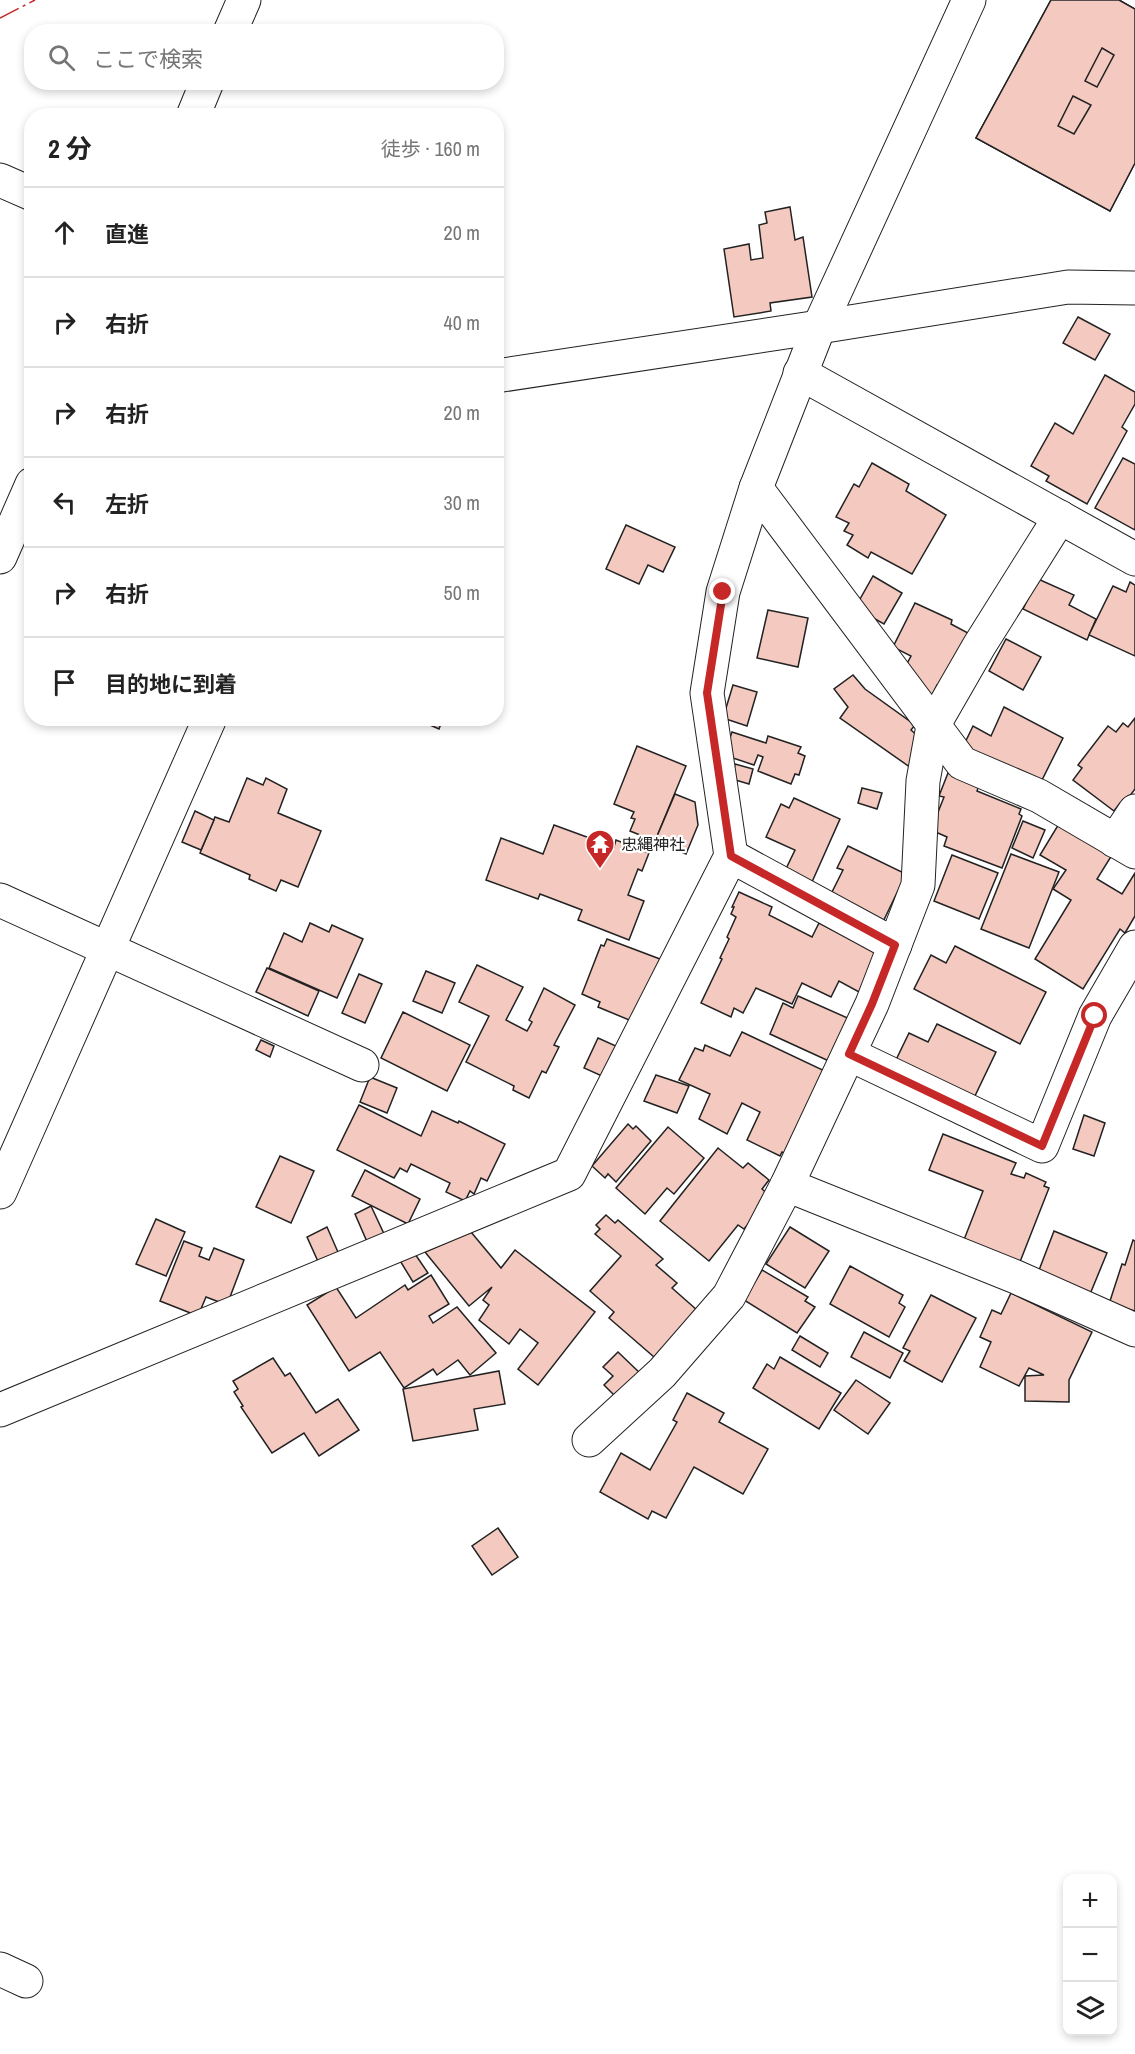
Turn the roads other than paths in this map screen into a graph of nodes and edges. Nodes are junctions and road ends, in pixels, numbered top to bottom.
1 (244, 0) edge
2 (969, 0) edge
3 (234, 24) edge
4 (204, 90) edge
5 (196, 108) edge
6 (0, 180) edge
7 (24, 190) edge
8 (1135, 288) edge
9 (819, 327) junction
10 (800, 373) junction
11 (504, 375) edge
12 (756, 488) junction
13 (24, 502) edge
14 (1060, 517) junction
15 (0, 556) edge
16 (1135, 559) edge
17 (206, 726) edge
18 (933, 726) junction
19 (1135, 811) edge
20 (1125, 846) edge
21 (731, 856) junction
22 (0, 900) edge
23 (895, 945) junction
24 (1135, 947) edge
25 (108, 948) junction
26 (849, 1054) junction
27 (362, 1065) dead end
28 (787, 1185) junction
29 (0, 1192) edge
30 (1135, 1330) edge
31 (0, 1410) edge
32 (589, 1440) dead end

1 - 3 street
2 - 9 street
4 - 5 street
6 - 7 street
8 - 9 street
9 - 10 street
9 - 11 street
10 - 12 street
10 - 14 street
12 - 18 street
12 - 21 street
13 - 15 street
14 - 16 street
14 - 18 street
17 - 25 street
18 - 20 street
18 - 23 street
19 - 20 street
21 - 23 street
21 - 31 street
22 - 25 street
23 - 26 street
24 - 26 street
25 - 27 street
25 - 29 street
26 - 28 street
28 - 30 street
28 - 32 street

